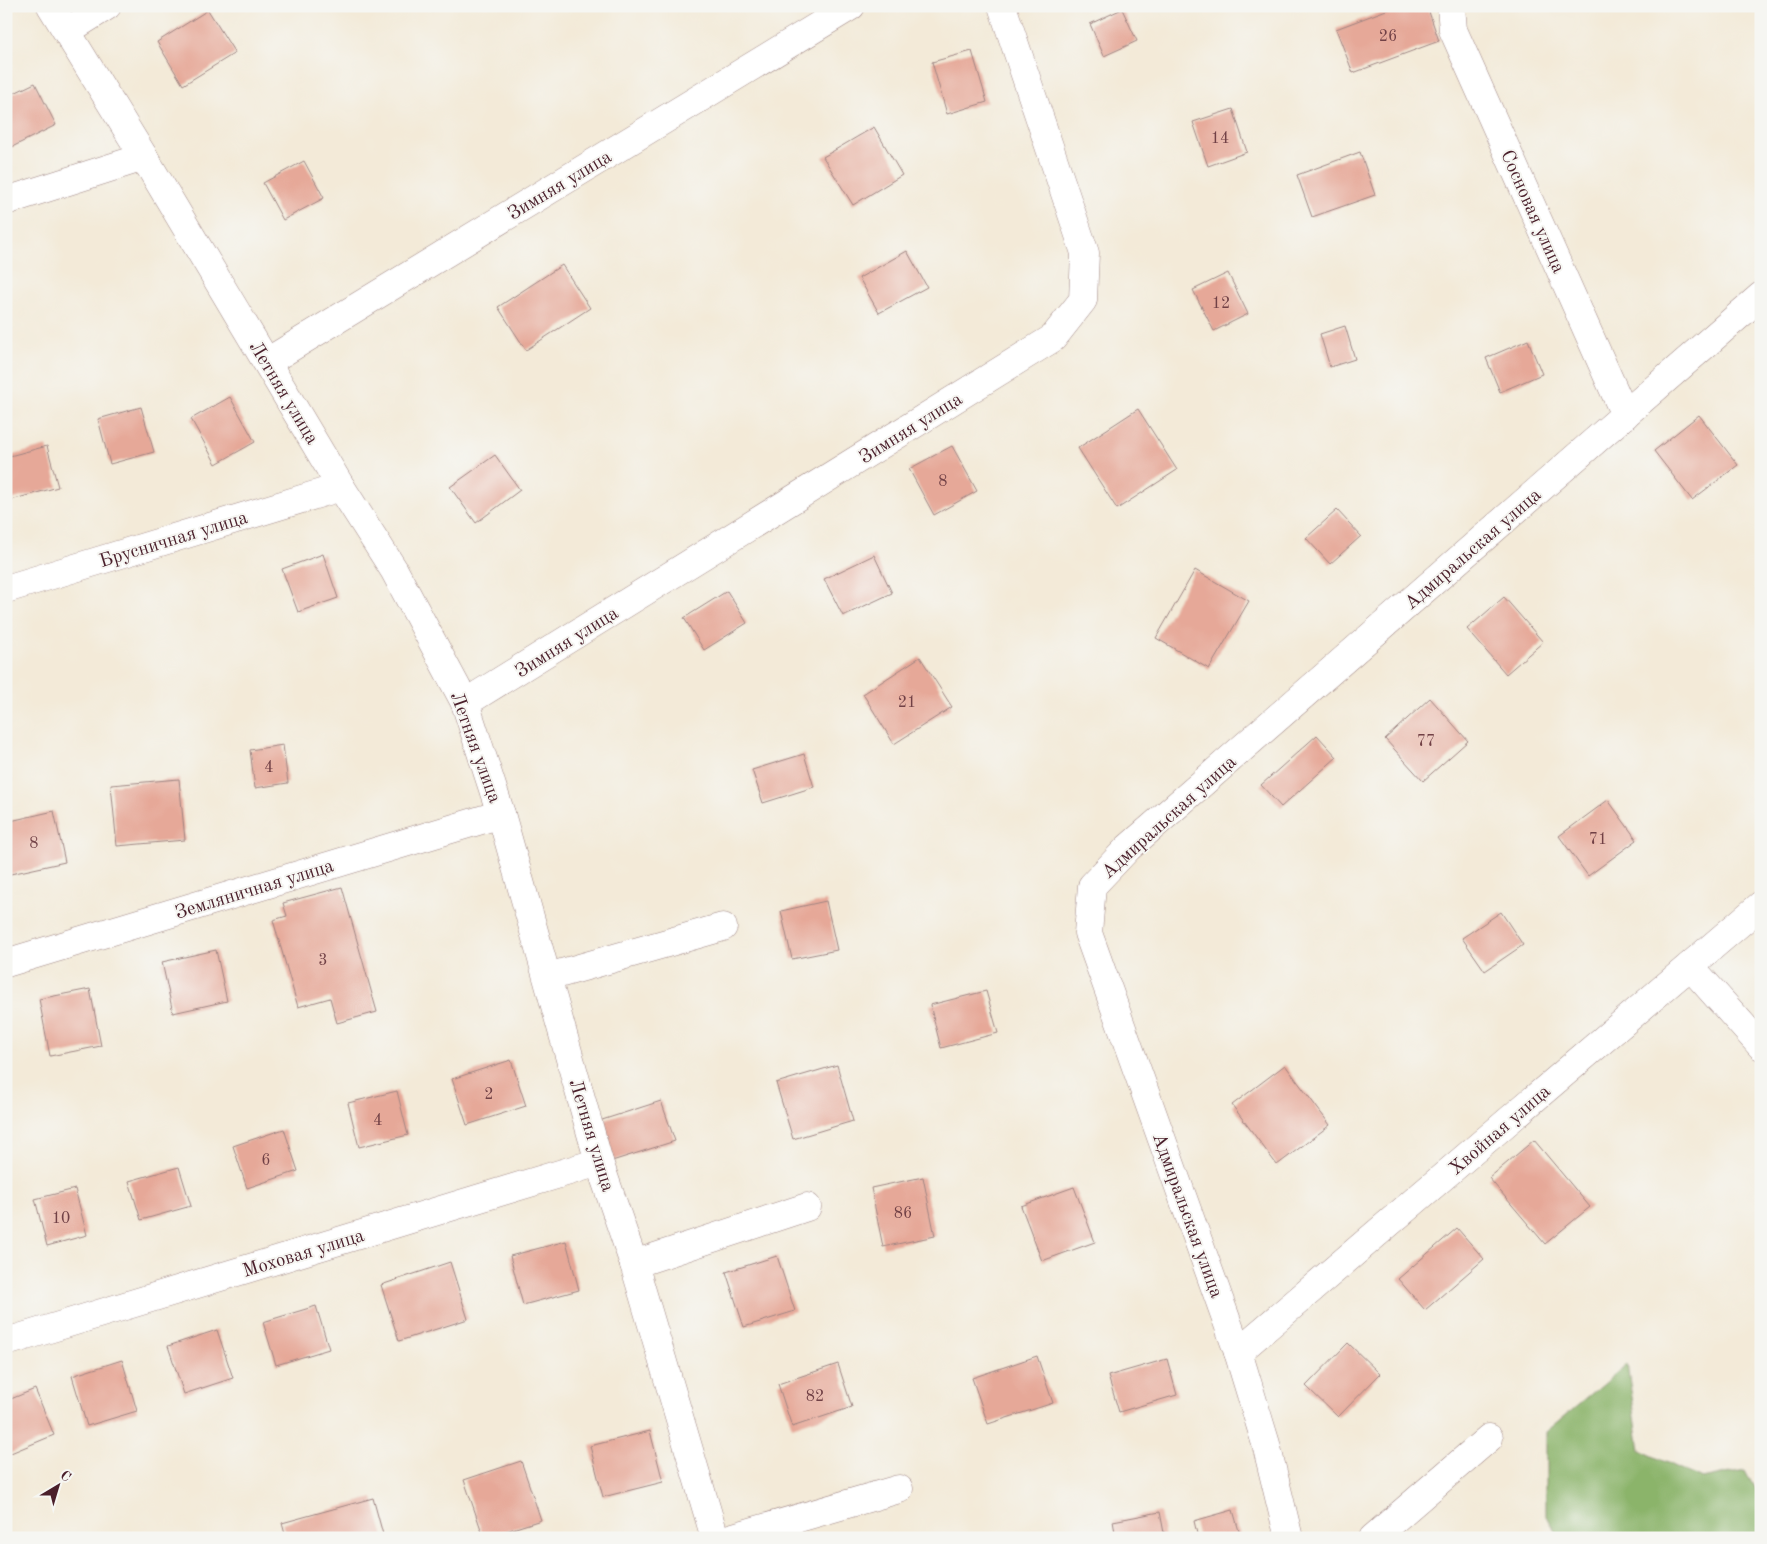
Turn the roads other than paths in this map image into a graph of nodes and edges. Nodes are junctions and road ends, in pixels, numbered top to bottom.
1 (51, 6) edge
2 (107, 6) edge
3 (851, 6) edge
4 (1002, 6) edge
5 (1451, 6) edge
6 (67, 31) junction
7 (144, 158) junction
8 (6, 201) edge
9 (1761, 296) edge
10 (267, 362) junction
11 (1625, 414) junction
12 (341, 487) junction
13 (6, 589) edge
14 (465, 704) junction
15 (501, 814) junction
16 (1761, 905) edge
17 (723, 927) dead end
18 (6, 963) edge
19 (1690, 966) junction
20 (548, 977) junction
21 (1761, 1046) edge
22 (599, 1162) junction
23 (806, 1207) dead end
24 (634, 1264) junction
25 (6, 1342) edge
26 (1238, 1352) junction
27 (1489, 1438) dead end
28 (899, 1489) dead end
29 (715, 1538) edge
30 (730, 1538) edge
31 (1289, 1538) edge
32 (1372, 1538) edge

1 - 6 street, Летняя улица
2 - 6 street
3 - 10 street, Зимняя улица
4 - 14 street, Зимняя улица
5 - 11 street, Сосновая улица
6 - 7 street, Летняя улица
7 - 8 street
7 - 10 street, Летняя улица
9 - 11 street, Адмиральская улица
10 - 12 street, Летняя улица
11 - 26 street, Адмиральская улица
12 - 13 street, Брусничная улица
12 - 14 street, Летняя улица
14 - 15 street, Летняя улица
15 - 18 street, Земляничная улица
15 - 20 street, Летняя улица
16 - 19 street, Хвойная улица
17 - 20 street
19 - 21 street
19 - 26 street, Хвойная улица
20 - 22 street, Летняя улица
22 - 24 street, Летняя улица
22 - 25 street, Моховая улица
23 - 24 street
24 - 29 street, Летняя улица
26 - 31 street, Адмиральская улица
27 - 32 street
28 - 30 street

